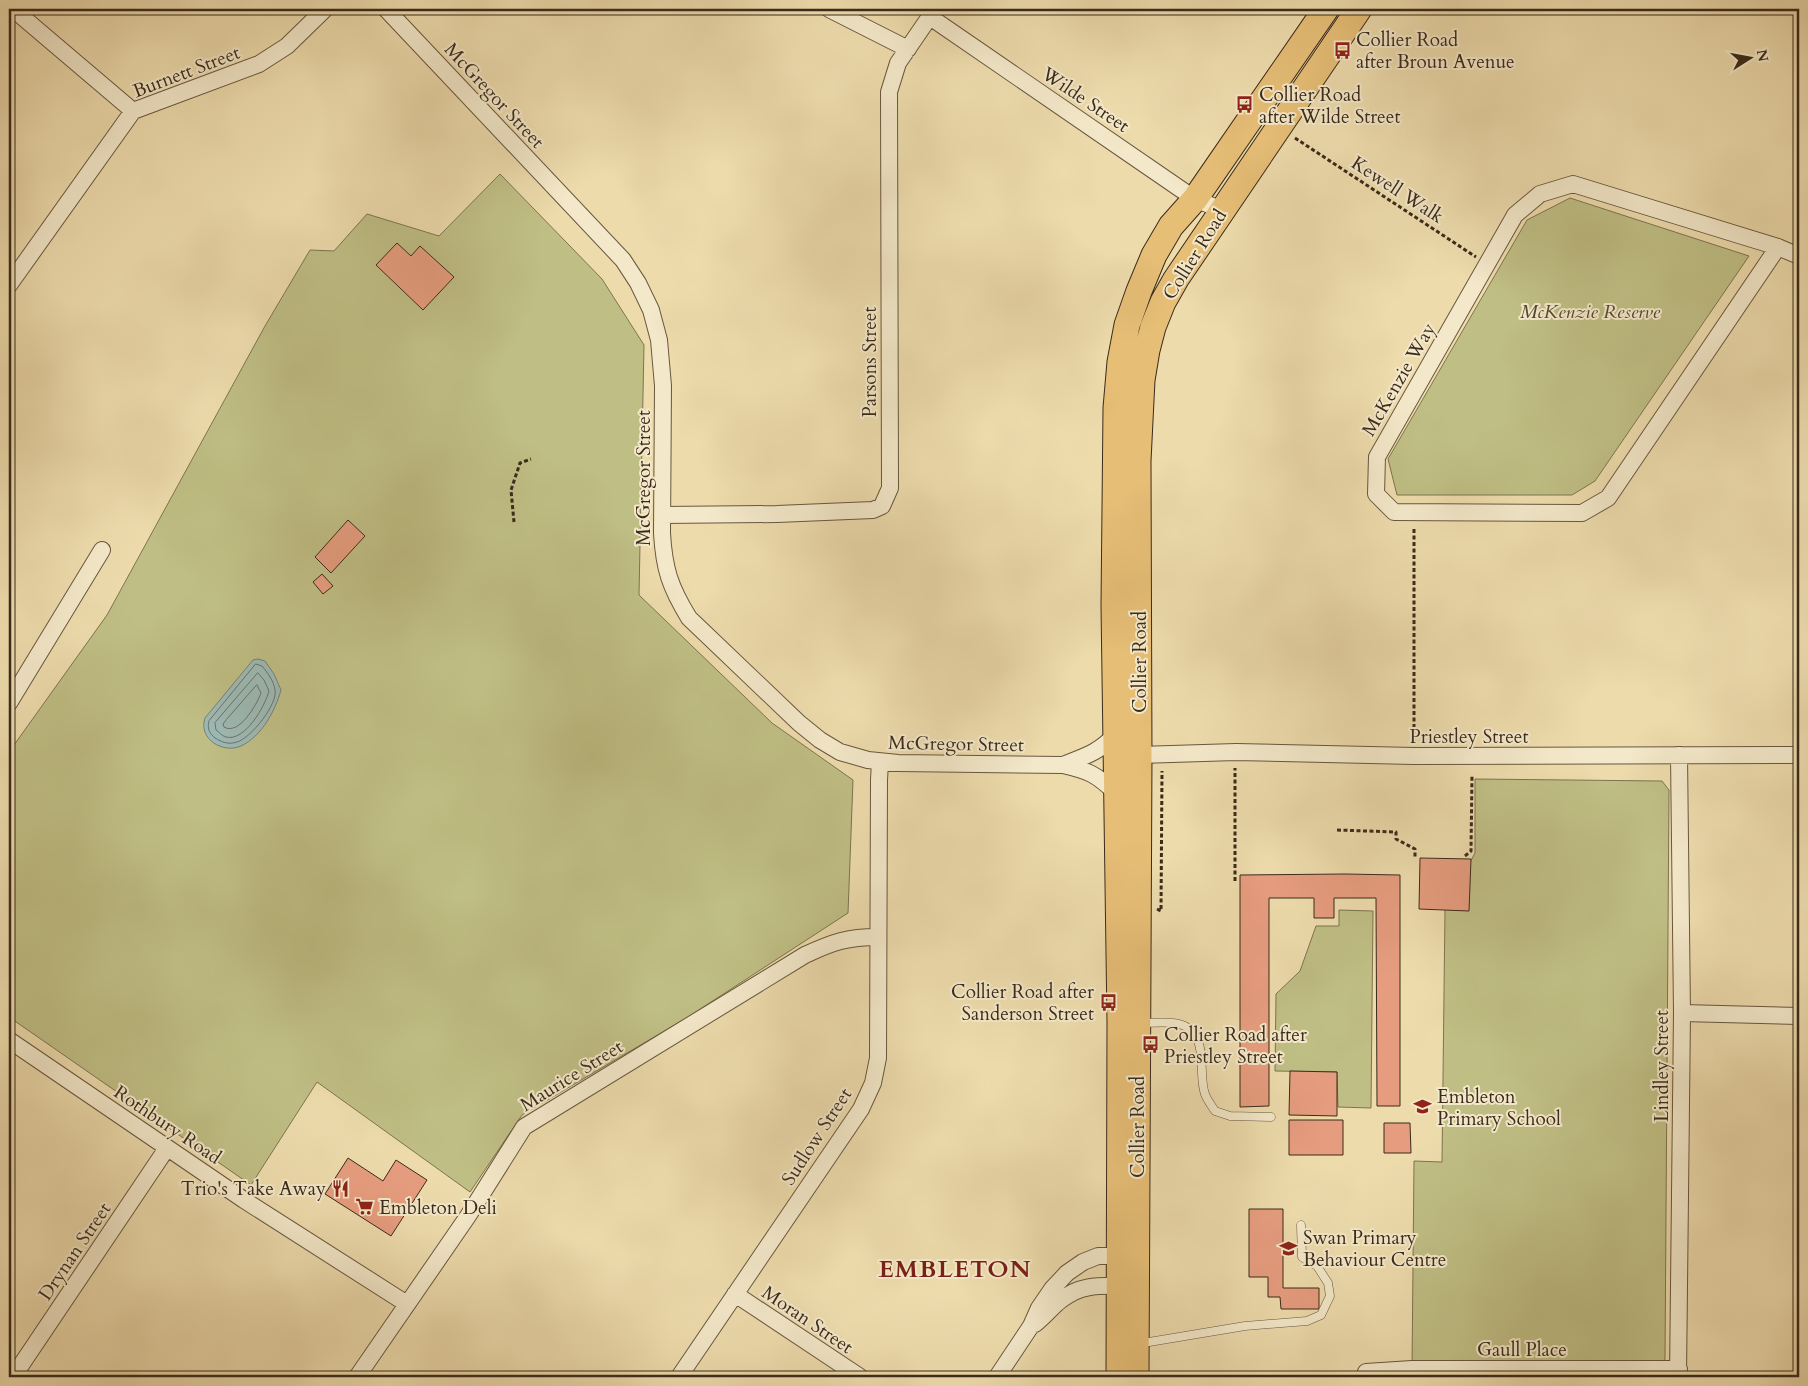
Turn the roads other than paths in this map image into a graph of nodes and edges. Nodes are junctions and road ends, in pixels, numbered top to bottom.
1 (13, 9) edge
2 (325, 9) edge
3 (830, 9) edge
4 (1326, 9) edge
5 (1358, 9) edge
6 (389, 10) edge
7 (933, 13) edge
8 (908, 49) junction
9 (133, 111) junction
10 (1195, 198) junction
11 (1222, 210) junction
12 (1778, 247) junction
13 (1799, 256) edge
14 (9, 285) edge
15 (662, 515) junction
16 (102, 550) dead end
17 (9, 703) edge
18 (1115, 735) junction
19 (1139, 755) junction
20 (1678, 755) junction
21 (1799, 755) edge
22 (880, 762) junction
23 (1063, 765) junction
24 (1116, 793) junction
25 (878, 937) junction
26 (1682, 1013) junction
27 (1799, 1016) edge
28 (1128, 1023) junction
29 (9, 1040) edge
30 (1271, 1117) dead end
31 (167, 1148) junction
32 (1301, 1225) dead end
33 (1128, 1256) junction
34 (1128, 1286) junction
35 (735, 1294) junction
36 (407, 1304) junction
37 (1031, 1326) junction
38 (1137, 1342) junction
39 (1366, 1372) dead end
40 (1678, 1373) edge
41 (13, 1377) edge
42 (357, 1377) edge
43 (679, 1377) edge
44 (860, 1377) edge
45 (997, 1377) edge
46 (1119, 1377) edge
47 (1136, 1377) edge

1 - 9 street
2 - 9 street, Burnett Street
3 - 8 street
4 - 10 main road, Collier Road
5 - 11 main road, Collier Road
6 - 15 street, McGregor Street
7 - 8 street, Parsons Street
7 - 10 street, Wilde Street
8 - 15 street, Parsons Street
9 - 14 street, Burnett Street
10 - 11 street, Wilde Street
10 - 18 main road, Collier Road
11 - 19 main road, Collier Road
12 - 12 street, McKenzie Way
12 - 13 street, McKenzie Way
15 - 22 street, McGregor Street
16 - 17 street
18 - 23 street, McGregor Street
18 - 24 main road, Collier Road
19 - 20 street, Priestley Street
19 - 28 main road, Collier Road
20 - 21 street, Priestley Street
20 - 26 street, Lindley Street
22 - 23 street, McGregor Street
22 - 25 street, Sudlow Street
23 - 24 street, McGregor Street
24 - 28 main road, Collier Road
25 - 35 street, Sudlow Street
25 - 36 street, Maurice Street
26 - 27 street
26 - 40 street, Lindley Street
28 - 30 lane
28 - 33 main road, Collier Road
29 - 31 street, Rothbury Road
31 - 36 street, Rothbury Road
31 - 41 street, Drynan Street
32 - 38 lane
33 - 34 main road, Collier Road
33 - 37 street
34 - 37 street
34 - 38 main road, Collier Road
34 - 46 main road, Collier Road
35 - 43 street, Sudlow Street
35 - 44 street, Moran Street
36 - 42 street, Maurice Street
37 - 45 street
38 - 47 main road, Collier Road
39 - 40 street, Gaull Place

